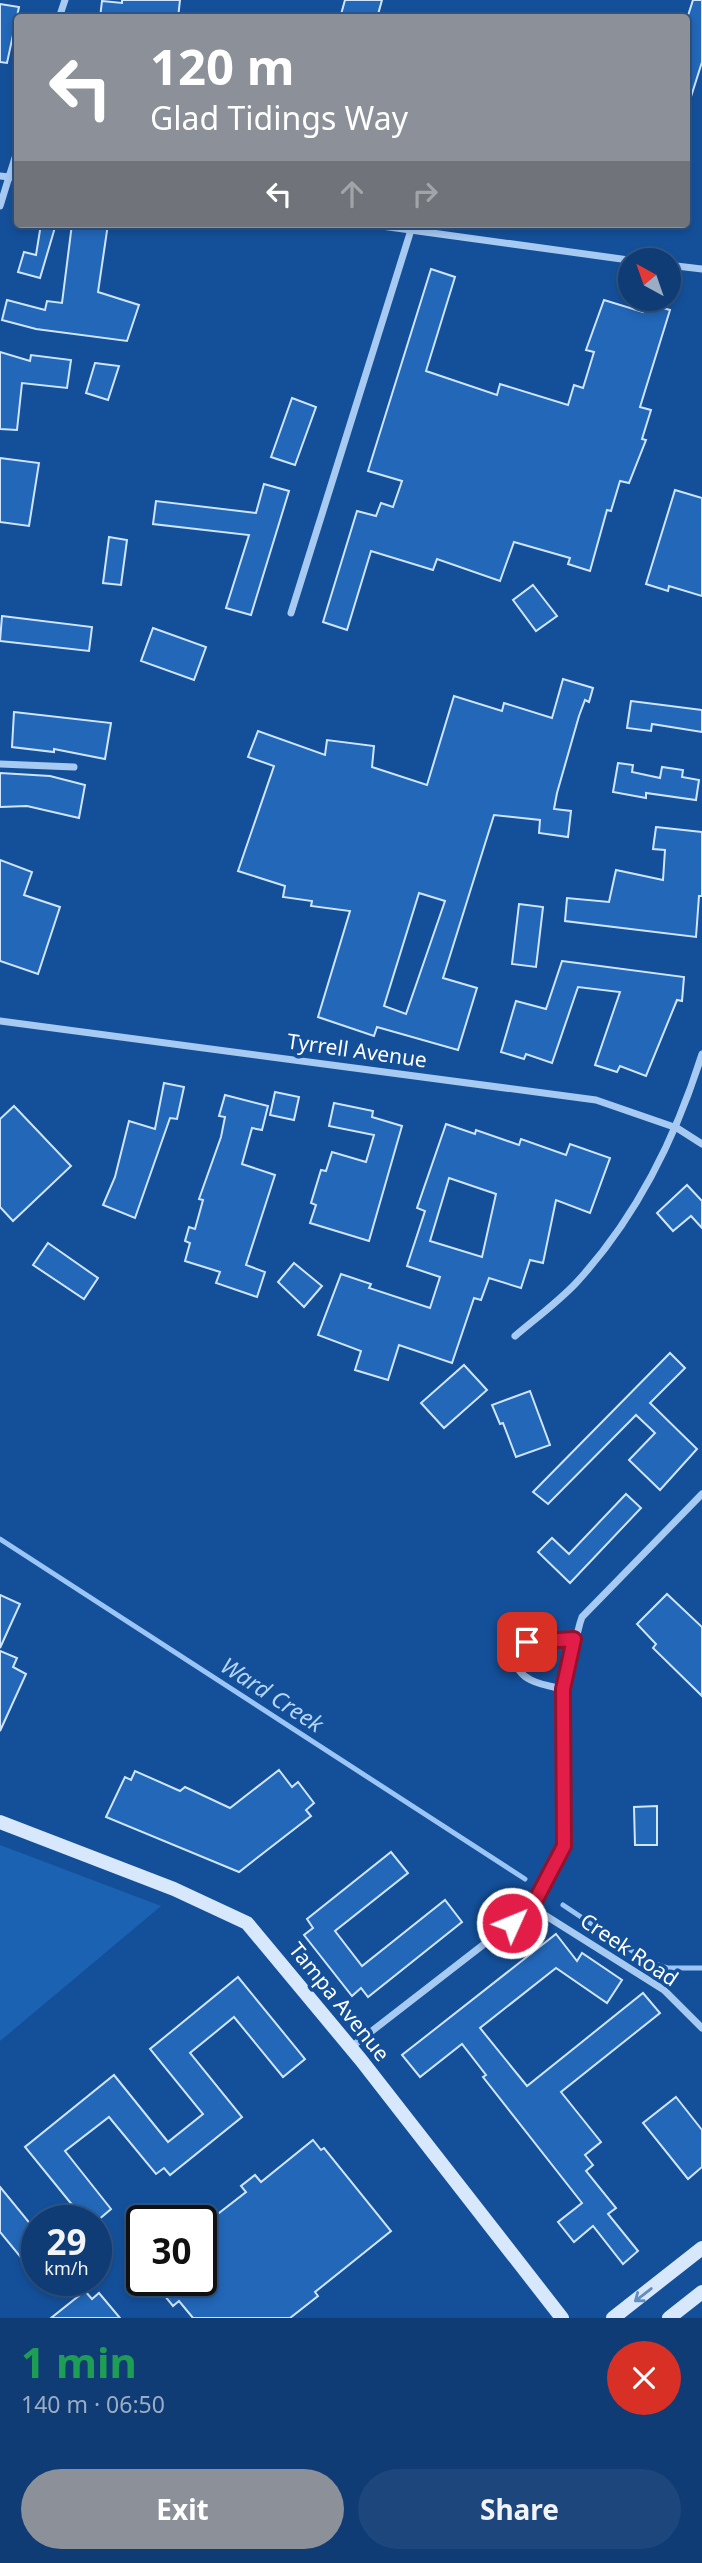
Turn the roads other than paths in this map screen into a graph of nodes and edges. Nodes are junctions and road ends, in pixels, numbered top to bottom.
1 (0, 176) edge
2 (14, 177) edge
3 (0, 206) edge
4 (396, 228) edge
5 (411, 230) junction
6 (618, 259) edge
7 (681, 267) edge
8 (702, 269) edge
9 (291, 613) dead end
10 (0, 764) edge
11 (74, 767) dead end
12 (0, 1021) edge
13 (702, 1054) edge
14 (677, 1128) junction
15 (702, 1144) edge
16 (516, 1336) dead end
17 (702, 1494) edge
18 (574, 1639) junction
19 (563, 1689) junction
20 (0, 1822) edge
21 (532, 1907) junction
22 (702, 2028) edge
23 (350, 2048) junction
24 (702, 2248) edge
25 (702, 2292) edge
26 (562, 2318) edge
27 (613, 2318) edge
28 (669, 2318) edge

1 - 2 street
2 - 3 street
4 - 5 street
5 - 6 street
5 - 9 street
7 - 8 street
10 - 11 street
12 - 14 street, Tyrrell Avenue
13 - 14 street
14 - 15 street, Tyrrell Avenue
14 - 16 street
17 - 18 street
18 - 19 street
18 - 19 street
19 - 21 street
20 - 23 street, Tampa Avenue
21 - 22 street, Creek Road
21 - 23 street
23 - 26 street, Tampa Avenue
24 -> 27 street
25 - 28 street

